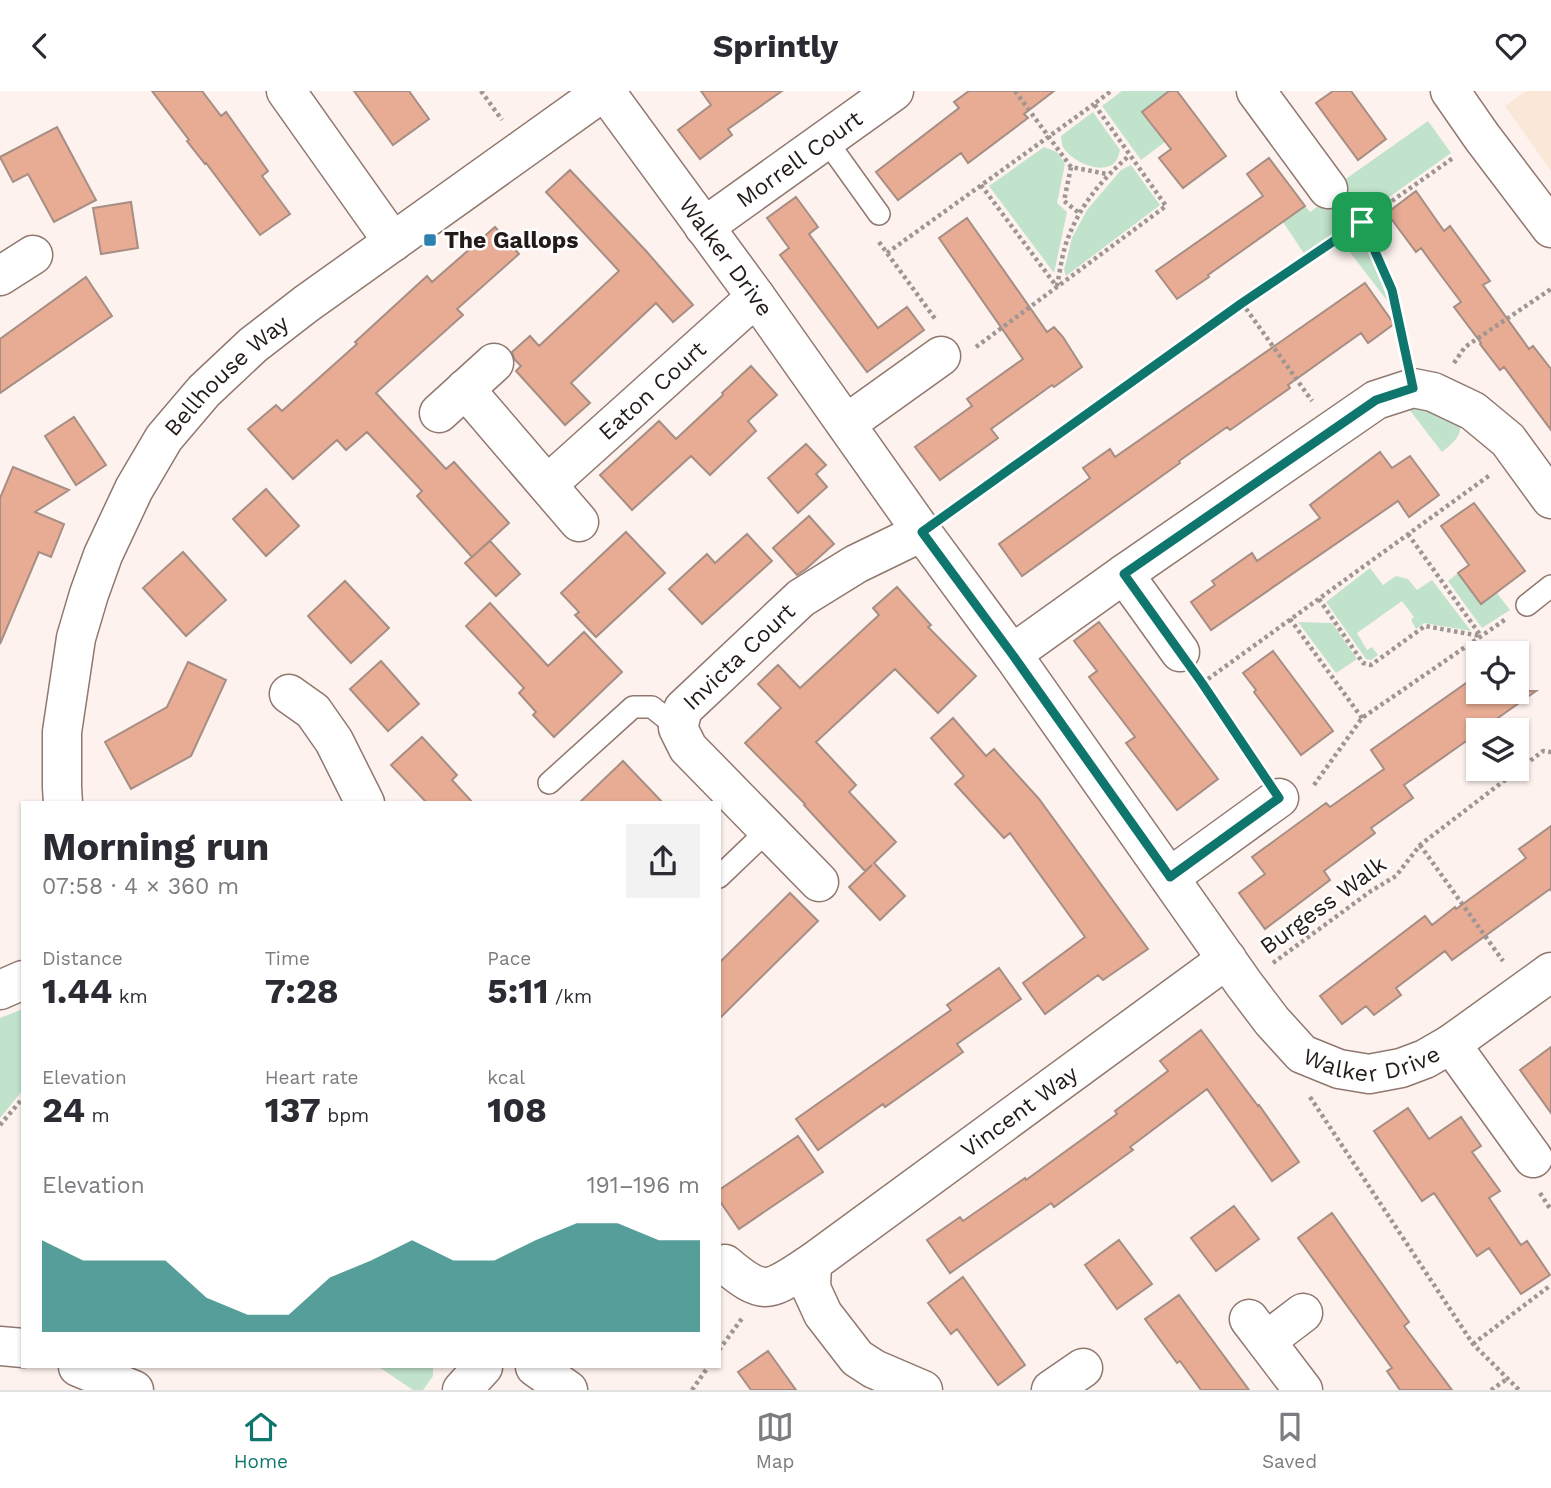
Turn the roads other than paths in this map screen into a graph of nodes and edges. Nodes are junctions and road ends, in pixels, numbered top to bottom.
1 (286, 91) edge
2 (605, 91) edge
3 (894, 91) edge
4 (1256, 91) edge
5 (1450, 91) edge
6 (826, 140) junction
7 (1328, 189) dead end
8 (878, 214) road end
9 (704, 227) junction
10 (1551, 228) edge
11 (393, 242) junction
12 (33, 255) dead end
13 (0, 276) edge
14 (756, 297) junction
15 (941, 356) road end
16 (494, 363) dead end
17 (846, 424) junction
18 (548, 484) junction
19 (1551, 499) edge
20 (579, 521) dead end
21 (922, 532) junction
22 (1124, 574) junction
23 (1551, 586) edge
24 (1527, 605) road end
25 (1180, 652) road end
26 (1012, 654) junction
27 (289, 694) dead end
28 (678, 728) junction
29 (549, 782) dead end
30 (1279, 798) road end
31 (63, 801) edge
32 (364, 801) edge
33 (768, 830) junction
34 (721, 875) edge
35 (1170, 877) junction
36 (819, 882) dead end
37 (1236, 972) junction
38 (21, 981) edge
39 (1538, 982) edge
40 (0, 989) edge
41 (1451, 1044) junction
42 (1533, 1158) dead end
43 (812, 1263) junction
44 (725, 1264) dead end
45 (1303, 1313) dead end
46 (0, 1346) edge
47 (21, 1348) edge
48 (80, 1368) edge
49 (482, 1368) edge
50 (536, 1368) edge
51 (1083, 1368) dead end
52 (134, 1390) edge
53 (462, 1390) edge
54 (568, 1390) edge
55 (923, 1390) edge
56 (1051, 1390) edge
57 (1303, 1390) edge

1 - 11 street
2 - 9 street, Walker Drive
2 - 11 street, Bellhouse Way
3 - 6 street, Morrell Court
4 - 7 street
5 - 10 street
6 - 8 lane
6 - 9 street, Morrell Court
9 - 14 street, Walker Drive
11 - 31 street, Bellhouse Way
12 - 13 street
14 - 17 street, Walker Drive
14 - 18 street, Eaton Court
15 - 17 street
16 - 18 street
17 - 21 street, Walker Drive
18 - 20 street
19 - 22 street
21 - 26 street, Walker Drive
21 - 28 street, Invicta Court
22 - 25 street
22 - 26 street
23 - 24 lane
26 - 35 street, Walker Drive
27 - 32 street
28 - 29 lane
28 - 33 street, Invicta Court
30 - 35 street
33 - 34 lane
33 - 36 street, Invicta Court
35 - 37 street, Walker Drive
37 - 41 street, Walker Drive
37 - 43 street, Vincent Way
38 - 40 street
39 - 41 street, Walker Drive
41 - 42 street
43 - 44 street, Vincent Way
43 - 55 street
45 - 57 street
46 - 47 street
48 - 52 street
49 - 53 street
50 - 54 street
51 - 56 street

